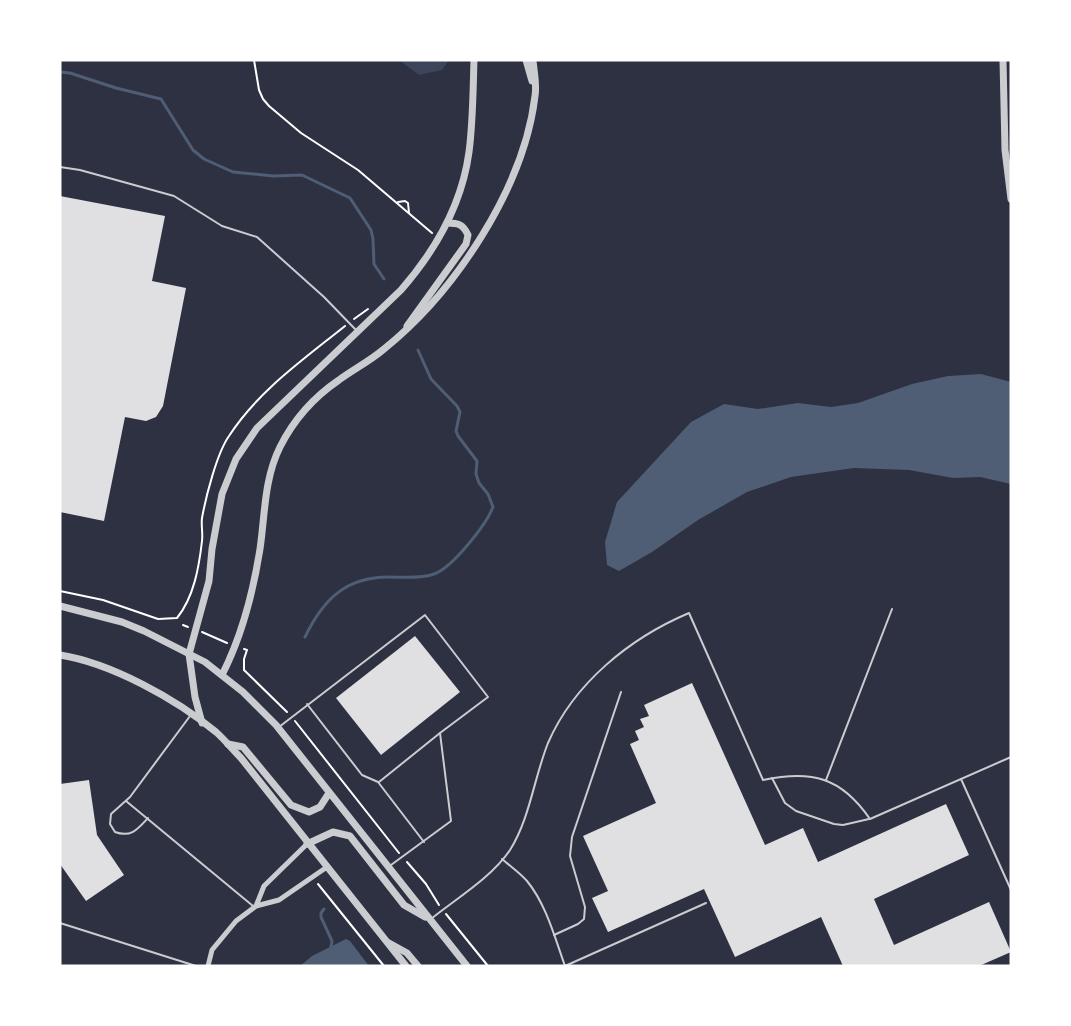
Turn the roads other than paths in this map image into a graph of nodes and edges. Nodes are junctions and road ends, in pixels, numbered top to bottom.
1 (474, 60) edge
2 (526, 60) edge
3 (533, 60) edge
4 (1003, 60) edge
5 (536, 95) junction
6 (1009, 162) edge
7 (60, 167) edge
8 (1011, 198) edge
9 (447, 223) junction
10 (358, 333) junction
11 (401, 336) junction
12 (60, 606) edge
13 (892, 609) dead end
14 (189, 654) junction
15 (60, 655) edge
16 (222, 675) junction
17 (621, 692) dead end
18 (307, 704) junction
19 (191, 715) junction
20 (202, 723) junction
21 (278, 728) junction
22 (440, 733) junction
23 (228, 744) junction
24 (1011, 757) edge
25 (772, 778) junction
26 (961, 779) junction
27 (826, 781) junction
28 (378, 782) junction
29 (329, 793) junction
30 (126, 801) junction
31 (148, 818) junction
32 (870, 819) junction
33 (424, 842) junction
34 (307, 844) junction
35 (502, 859) junction
36 (327, 867) junction
37 (389, 867) junction
38 (1011, 890) edge
39 (706, 903) dead end
40 (255, 906) junction
41 (430, 920) junction
42 (60, 923) edge
43 (554, 935) junction
44 (384, 940) junction
45 (196, 966) edge
46 (208, 966) edge
47 (406, 966) edge
48 (418, 966) edge
49 (467, 966) edge
50 (565, 966) edge

1 - 9 street
2 - 5 street
3 - 5 street
4 - 6 street
5 - 11 street
6 - 8 street
7 - 10 lane
9 - 10 street
9 - 11 street
10 - 14 street
11 - 16 street
12 - 14 street
13 - 27 lane
14 - 16 street
14 - 20 street
15 - 19 street
16 - 21 street
17 - 43 lane
18 - 21 lane
18 - 22 lane
18 - 28 lane
19 - 20 street
19 - 30 lane
20 - 23 street
21 - 29 street
22 - 28 lane
22 - 33 lane
23 - 29 street
23 - 34 street
24 - 26 lane
25 - 27 lane
25 - 32 lane
25 - 35 lane
26 - 32 lane
26 - 38 lane
27 - 32 lane
28 - 33 lane
29 - 37 street
30 - 31 lane
30 - 31 lane
31 - 40 lane
33 - 37 lane
34 - 36 street
34 - 40 street
34 - 41 street
35 - 41 lane
35 - 43 lane
36 - 40 street
36 - 44 street
37 - 41 street
39 - 50 lane
40 - 46 street
41 - 49 street
42 - 45 lane
43 - 50 lane
44 - 47 street
44 - 48 street

